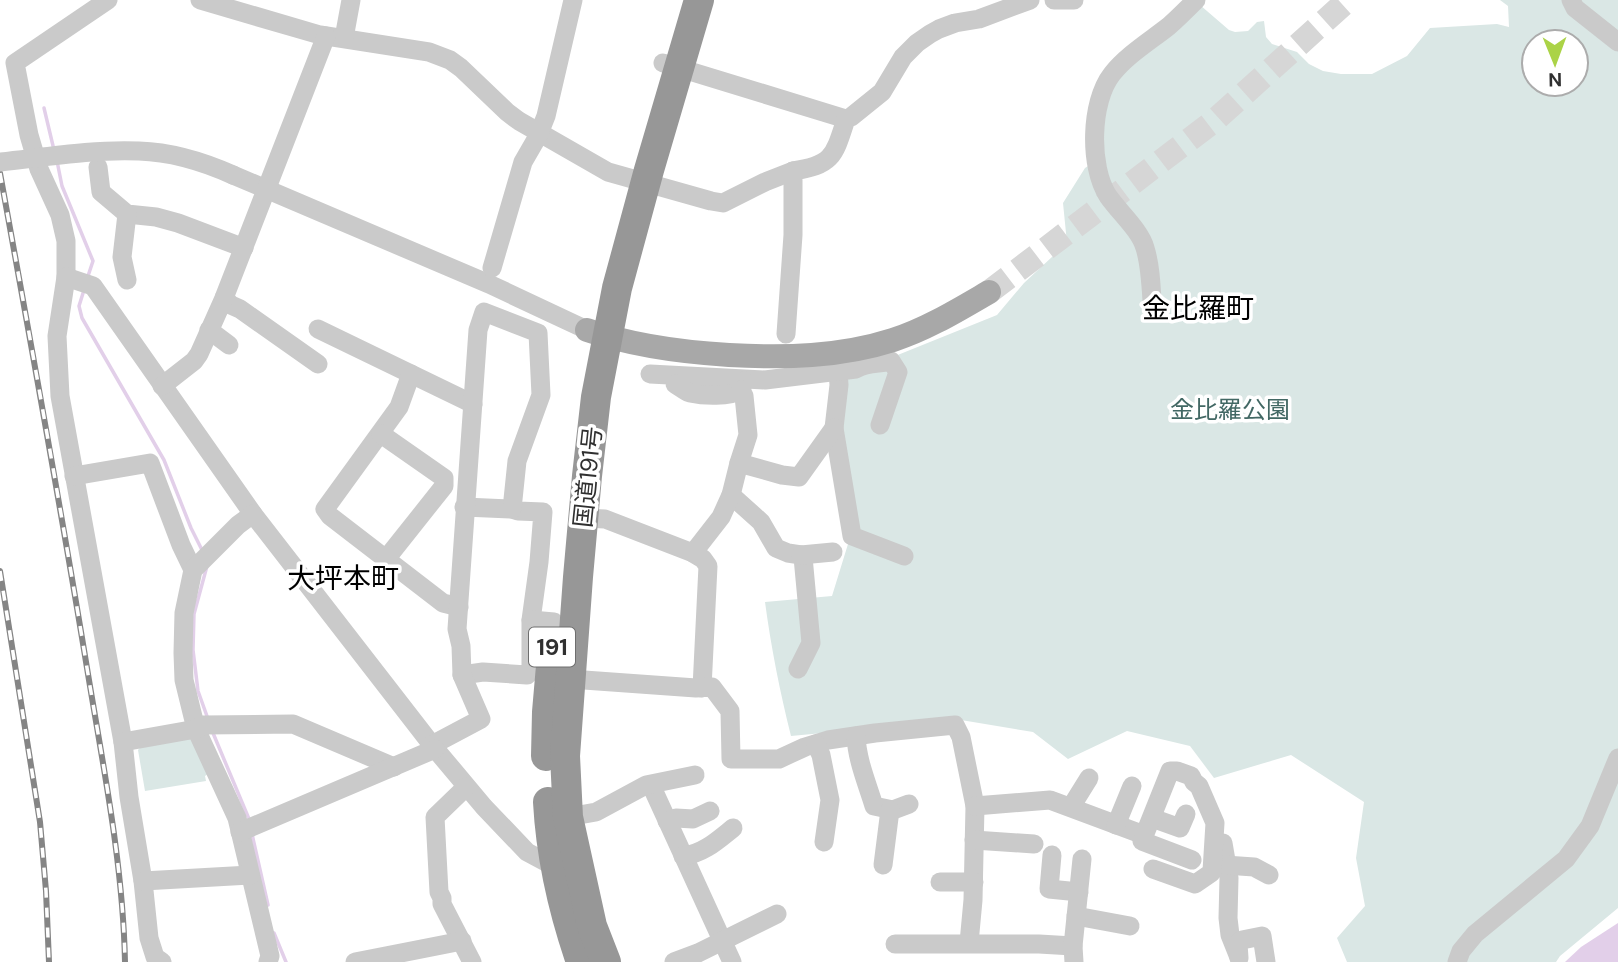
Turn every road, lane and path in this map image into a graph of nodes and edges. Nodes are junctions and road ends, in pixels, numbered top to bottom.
1 (108, 0) edge
2 (200, 0) edge
3 (351, 0) edge
4 (573, 0) edge
5 (683, 0) edge
6 (699, 0) edge
7 (1030, 0) edge
8 (1054, 0) edge
9 (1074, 0) edge
10 (1196, 0) edge
11 (1572, 0) edge
12 (335, 37) junction
13 (1618, 42) edge
14 (671, 65) junction
15 (846, 119) junction
16 (540, 132) junction
17 (0, 162) edge
18 (98, 167) dead end
19 (793, 171) junction
20 (636, 180) junction
21 (266, 189) junction
22 (127, 214) junction
23 (244, 248) junction
24 (492, 268) dead end
25 (127, 280) dead end
26 (79, 282) junction
27 (989, 292) tunnel mouth
28 (224, 298) junction
29 (1152, 300) dead end
30 (318, 329) dead end
31 (209, 330) junction
32 (597, 333) junction
33 (786, 334) dead end
34 (229, 345) dead end
35 (395, 354) dead end
36 (318, 364) dead end
37 (715, 370) junction
38 (838, 371) junction
39 (411, 374) junction
40 (676, 384) junction
41 (743, 384) junction
42 (162, 386) junction
43 (473, 396) junction
44 (880, 425) dead end
45 (834, 428) junction
46 (381, 434) junction
47 (739, 463) junction
48 (74, 476) junction
49 (731, 495) junction
50 (464, 507) junction
51 (512, 509) junction
52 (253, 514) junction
53 (765, 516) dead end
54 (583, 518) junction
55 (693, 552) junction
56 (833, 552) dead end
57 (801, 555) junction
58 (904, 556) dead end
59 (386, 559) junction
60 (201, 561) junction
61 (459, 607) junction
62 (542, 621) junction
63 (799, 669) dead end
64 (462, 675) junction
65 (570, 679) junction
66 (702, 688) junction
67 (206, 726) junction
68 (856, 736) junction
69 (123, 742) junction
70 (816, 744) junction
71 (434, 747) junction
72 (1618, 758) edge
73 (394, 767) junction
74 (695, 775) dead end
75 (1089, 778) dead end
76 (651, 785) junction
77 (1132, 786) dead end
78 (467, 787) junction
79 (975, 806) junction
80 (1071, 807) junction
81 (710, 811) dead end
82 (1186, 814) dead end
83 (568, 817) junction
84 (667, 821) junction
85 (1116, 825) junction
86 (1219, 825) junction
87 (1148, 826) junction
88 (733, 828) dead end
89 (248, 829) junction
90 (974, 840) junction
91 (824, 842) dead end
92 (1034, 844) dead end
93 (1052, 855) dead end
94 (682, 856) junction
95 (1082, 859) dead end
96 (1192, 860) dead end
97 (883, 865) dead end
98 (1226, 865) junction
99 (566, 866) junction
100 (1153, 869) dead end
101 (250, 875) junction
102 (1269, 875) dead end
103 (143, 881) junction
104 (940, 882) dead end
105 (974, 882) junction
106 (1079, 892) junction
107 (777, 914) dead end
108 (1076, 916) junction
109 (1130, 926) dead end
110 (723, 940) junction
111 (462, 941) junction
112 (969, 943) junction
113 (906, 950) edge
114 (1008, 953) edge
115 (1074, 954) edge
116 (1239, 958) edge
117 (162, 962) edge
118 (268, 962) edge
119 (355, 962) edge
120 (472, 962) edge
121 (582, 962) edge
122 (606, 962) edge
123 (674, 962) edge
124 (732, 962) edge
125 (1266, 962) edge
126 (1457, 962) edge

1 - 26 street
2 - 12 street
3 - 12 street
4 - 16 street
5 - 14 highway, 国道191号 / 191
6 - 14 highway, 国道191号 / 191
7 - 15 street
8 - 9 street
10 - 29 street
11 - 13 street
12 - 16 street
12 - 21 street
14 - 15 street
14 - 20 highway, 国道191号 / 191
15 - 19 street
16 - 20 street
16 - 24 street
17 - 21 street, bridge
18 - 22 street
19 - 20 street
19 - 33 street
20 - 32 highway, 国道191号 / 191
21 - 23 street
21 - 32 street
22 - 23 street
22 - 25 street
23 - 28 street
26 - 42 street
26 - 48 street
27 - 37 main road
28 - 31 street
28 - 36 street
30 - 39 street
31 - 34 street
31 - 42 street
32 - 37 main road
32 - 54 highway, 国道191号 / 191
32 - 62 highway, 国道191号 / 191
35 - 43 street
37 - 40 street
37 - 40 street
37 - 41 street
38 - 41 street
38 - 44 street
38 - 45 street
39 - 43 street
39 - 46 street
40 - 41 street
41 - 47 street
42 - 52 street
43 - 50 street
43 - 51 street
45 - 47 street
45 - 58 street
46 - 59 street
46 - 59 street
47 - 49 street
48 - 60 street
48 - 69 street
49 - 53 street
49 - 55 street
49 - 57 street
50 - 51 street
50 - 61 street
51 - 62 street
52 - 60 street
52 - 71 street
54 - 55 street
54 - 65 highway, 国道191号 / 191
55 - 66 street
56 - 57 street
57 - 63 street
59 - 61 street
60 - 67 street
61 - 64 street
62 - 64 street
62 - 99 highway, 国道191号 / 191
64 - 71 street
65 - 66 street
65 - 83 highway, 国道191号 / 191
66 - 70 street
67 - 69 street
67 - 73 street
67 - 89 street
68 - 70 street
68 - 79 street
68 - 97 street
69 - 103 street
70 - 91 street
71 - 73 street
71 - 78 street
72 - 126 street
73 - 89 street
74 - 76 street
75 - 80 street
76 - 83 street
76 - 84 street
77 - 85 street
78 - 99 street
78 - 111 street
79 - 80 street
79 - 90 street
80 - 85 street
81 - 84 street
82 - 87 street
83 - 99 highway, 国道191号 / 191
84 - 94 street
85 - 87 street
86 - 87 street
86 - 98 street
86 - 100 street
87 - 96 street
88 - 94 street
89 - 101 street
90 - 92 street
90 - 105 street
93 - 106 street
94 - 110 street
95 - 106 street
98 - 102 street
98 - 116 street
99 - 121 highway, 国道191号 / 191
99 - 122 highway, 国道191号 / 191
101 - 103 street
101 - 118 street
103 - 117 street
104 - 105 street
105 - 112 street
106 - 108 street
107 - 110 street
108 - 109 street
108 - 115 street
110 - 123 street
110 - 124 street
111 - 119 street
111 - 120 street
112 - 113 street
112 - 114 street
114 - 115 street
116 - 125 street

